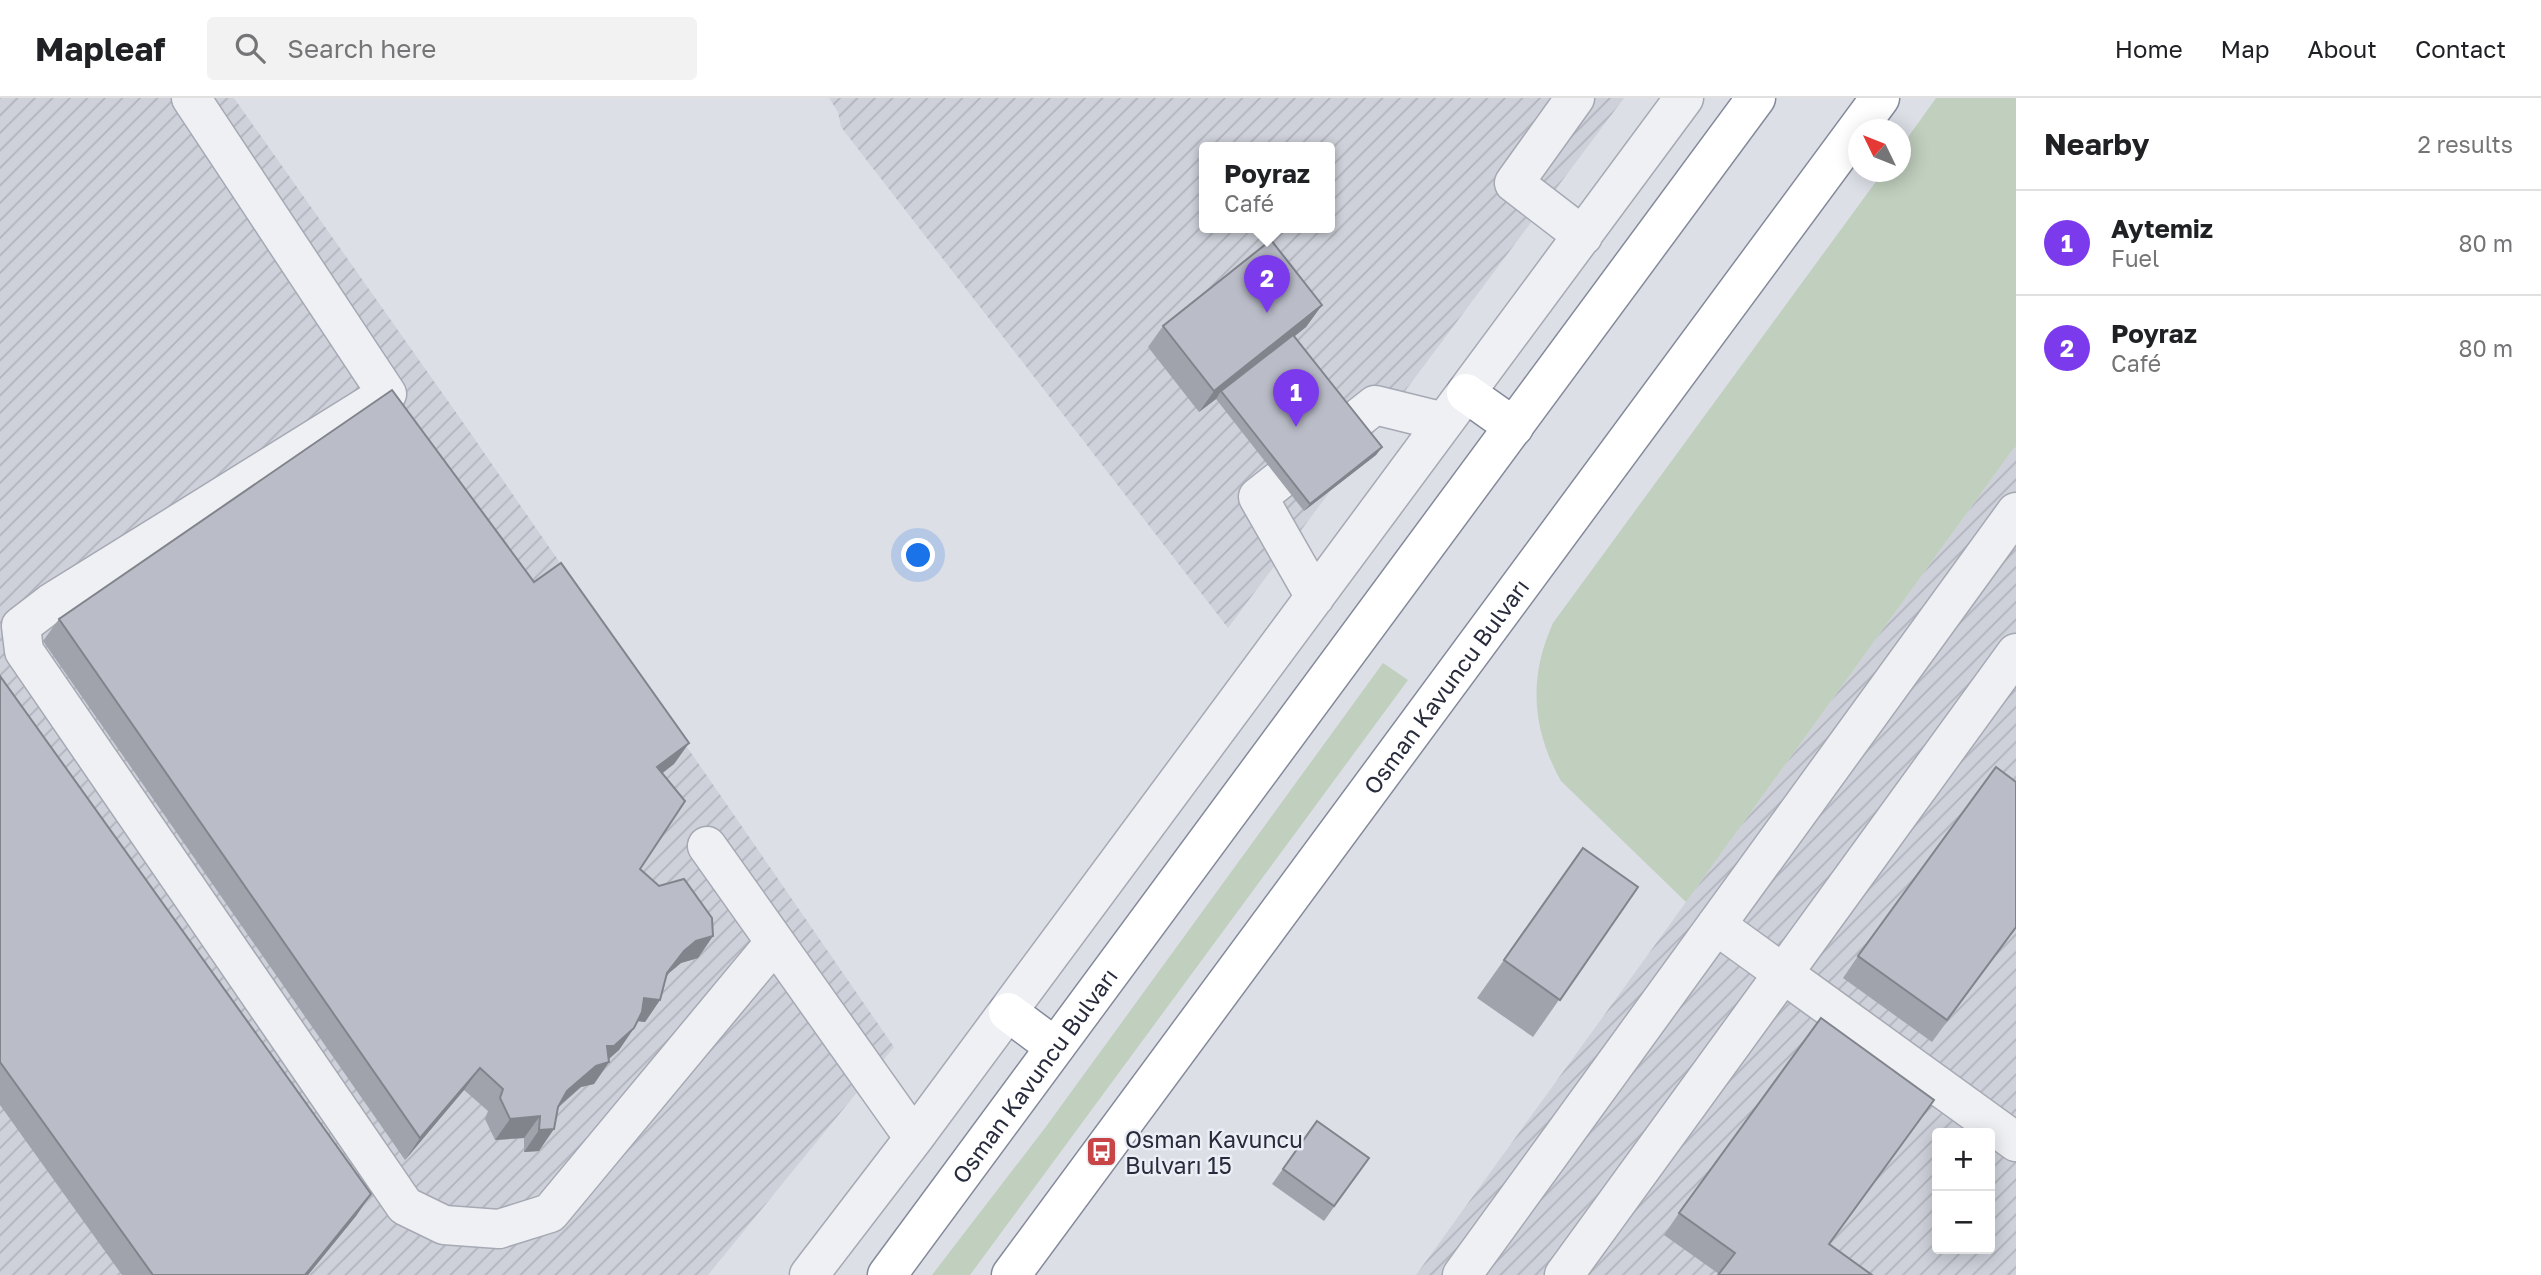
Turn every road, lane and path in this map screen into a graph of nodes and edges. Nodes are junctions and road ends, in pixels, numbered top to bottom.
1 (191, 98) edge
2 (1575, 98) edge
3 (1685, 98) edge
4 (1756, 98) edge
5 (1880, 98) edge
6 (1583, 236) junction
7 (387, 394) junction
8 (1455, 408) junction
9 (412, 426) edge
10 (1514, 427) junction
11 (2016, 512) edge
12 (1315, 597) junction
13 (2016, 653) edge
14 (707, 846) dead end
15 (1716, 925) junction
16 (775, 942) junction
17 (1783, 973) junction
18 (1008, 1012) junction
19 (1055, 1048) junction
20 (914, 1138) junction
21 (2016, 1142) edge
22 (808, 1275) edge
23 (887, 1275) edge
24 (1011, 1275) edge
25 (1462, 1275) edge
26 (1564, 1275) edge

1 - 7 street
2 - 6 street
3 - 6 street
4 - 10 highway, Osman Kavuncu Bulvarı
5 - 24 highway, Osman Kavuncu Bulvarı
6 - 8 street
7 - 9 street
7 - 16 street
8 - 10 highway
8 - 12 street
8 - 12 street
10 - 19 highway, Osman Kavuncu Bulvarı
11 - 15 street
12 - 18 street
13 - 17 street
14 - 16 street
15 - 17 street
15 - 25 street
16 - 20 street
17 - 21 street
17 - 26 street
18 - 19 highway
18 - 20 street
19 - 23 highway, Osman Kavuncu Bulvarı
20 - 22 street

